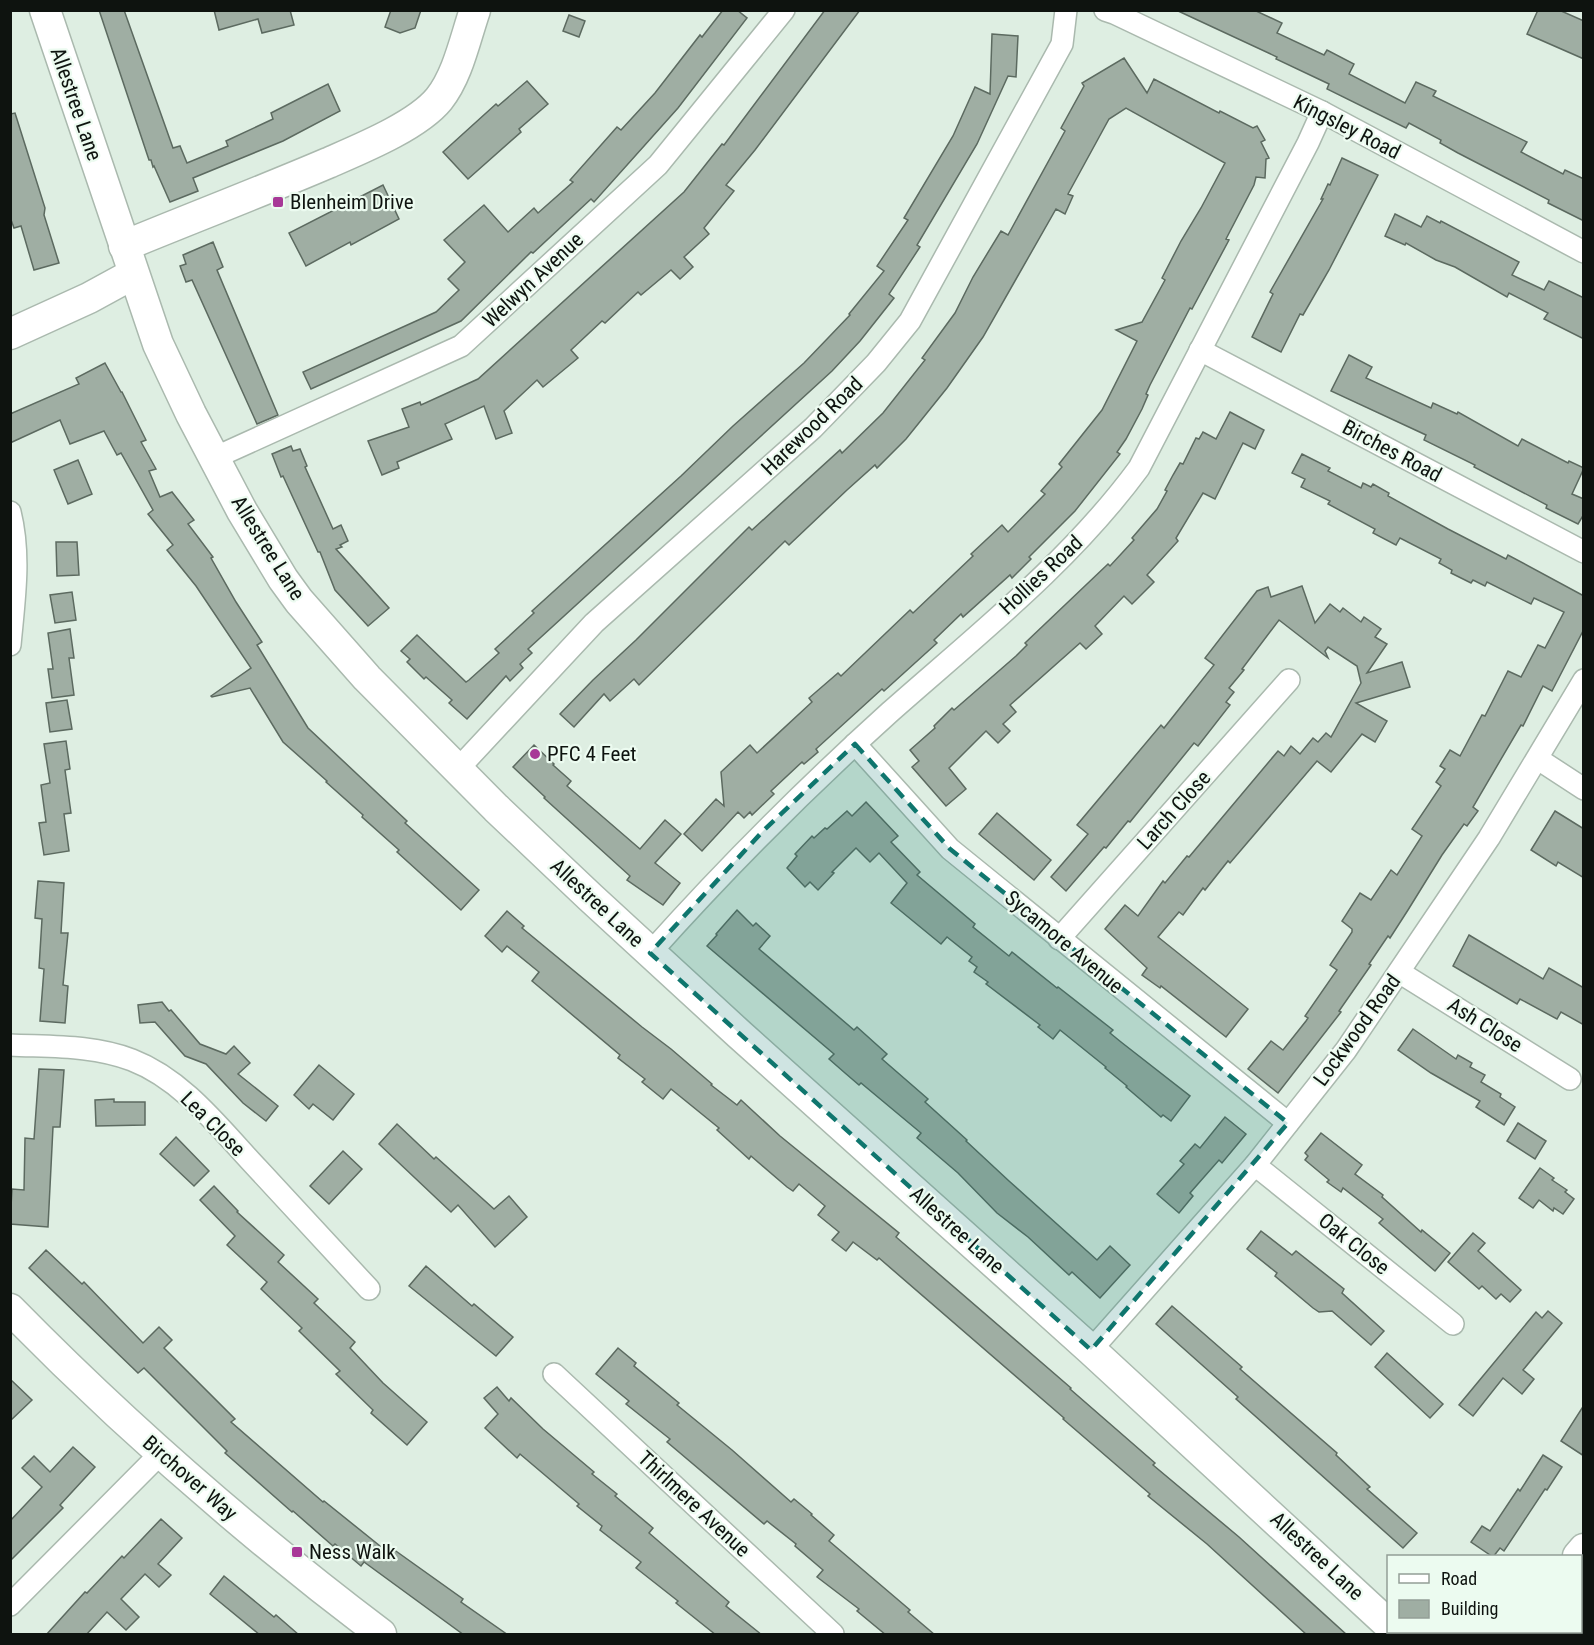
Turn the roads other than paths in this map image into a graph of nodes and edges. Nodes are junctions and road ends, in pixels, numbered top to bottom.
1 (45, 10) edge
2 (475, 10) edge
3 (784, 10) edge
4 (1066, 10) edge
5 (1106, 10) edge
6 (1322, 112) junction
7 (124, 246) junction
8 (1584, 252) edge
9 (133, 274) junction
10 (10, 334) edge
11 (1200, 350) junction
12 (214, 458) junction
13 (10, 512) edge
14 (1584, 552) edge
15 (10, 645) edge
16 (1289, 680) dead end
17 (1584, 680) edge
18 (855, 744) junction
19 (1538, 759) junction
20 (458, 769) junction
21 (1584, 789) edge
22 (1059, 939) junction
23 (650, 953) junction
24 (1399, 972) junction
25 (10, 1045) edge
26 (1570, 1079) dead end
27 (1288, 1123) junction
28 (1255, 1165) junction
29 (369, 1289) dead end
30 (10, 1309) edge
31 (1453, 1323) dead end
32 (1091, 1350) junction
33 (554, 1374) dead end
34 (161, 1453) junction
35 (10, 1605) edge
36 (1387, 1622) edge
37 (381, 1635) edge
38 (833, 1635) edge

1 - 7 street, Allestree Lane
2 - 7 street
3 - 12 street, Welwyn Avenue
4 - 20 street, Harewood Road
5 - 6 street, Kingsley Road
6 - 8 street, Kingsley Road
6 - 11 street, Hollies Road
7 - 9 street, Allestree Lane
9 - 10 street
9 - 12 street, Allestree Lane
11 - 14 street, Birches Road
11 - 18 street, Hollies Road
12 - 20 street, Allestree Lane
13 - 15 street
16 - 22 street, Larch Close
17 - 19 street, Lockwood Road
18 - 22 street, Sycamore Avenue
18 - 23 street, Hollies Road
19 - 21 street
19 - 24 street, Lockwood Road
20 - 23 street, Allestree Lane
22 - 27 street, Sycamore Avenue
23 - 32 street, Allestree Lane
24 - 26 street, Ash Close
24 - 27 street, Lockwood Road
25 - 29 street, Lea Close
27 - 28 street, Lockwood Road
28 - 31 street, Oak Close
28 - 32 street, Lockwood Road
30 - 34 street, Birchover Way
32 - 36 street, Allestree Lane
33 - 38 street, Thirlmere Avenue
34 - 35 street
34 - 37 street, Birchover Way

